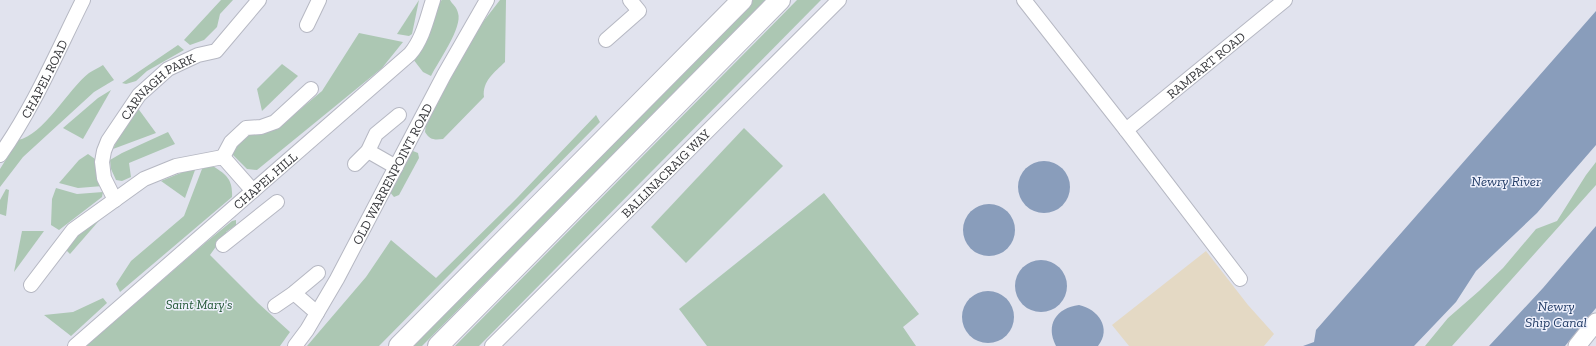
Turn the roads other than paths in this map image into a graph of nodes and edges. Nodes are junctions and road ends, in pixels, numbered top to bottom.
1 (83, 0) edge
2 (259, 0) edge
3 (319, 0) edge
4 (433, 0) edge
5 (630, 0) edge
6 (742, 0) edge
7 (780, 0) edge
8 (839, 0) edge
9 (1024, 0) edge
10 (1286, 0) edge
11 (484, 1) edge
12 (307, 25) dead end
13 (606, 40) dead end
14 (311, 89) dead end
15 (399, 115) dead end
16 (1126, 130) junction
17 (368, 151) junction
18 (0, 155) edge
19 (223, 157) junction
20 (355, 164) dead end
21 (396, 167) junction
22 (253, 192) junction
23 (115, 200) junction
24 (277, 202) dead end
25 (236, 206) junction
26 (249, 225) junction
27 (223, 246) dead end
28 (318, 273) dead end
29 (1240, 279) dead end
30 (31, 285) dead end
31 (294, 293) junction
32 (275, 306) dead end
33 (317, 313) junction
34 (1596, 322) edge
35 (75, 346) edge
36 (295, 346) edge
37 (399, 346) edge
38 (438, 346) edge
39 (492, 346) edge
40 (1577, 346) edge

1 - 18 street, CHAPEL ROAD
2 - 23 street, CARNAGH PARK
3 - 12 street
4 - 22 street, CHAPEL HILL
5 - 13 street
6 - 37 highway
7 - 38 highway
8 - 39 street, BALLINACRAIG WAY
9 - 16 street
10 - 16 street, RAMPART ROAD
11 - 21 street, OLD WARRENPOINT ROAD
14 - 19 street
15 - 17 street
16 - 29 street
17 - 20 street
17 - 21 street
19 - 22 street
19 - 23 street
21 - 33 street, OLD WARRENPOINT ROAD
22 - 25 street, CHAPEL HILL
23 - 30 street
24 - 26 street, CHAPEL HILL
25 - 26 street
25 - 35 street, CHAPEL HILL
26 - 27 street, CHAPEL HILL
28 - 31 street
31 - 32 street
31 - 33 street
33 - 36 street, OLD WARRENPOINT ROAD
34 - 40 main road

